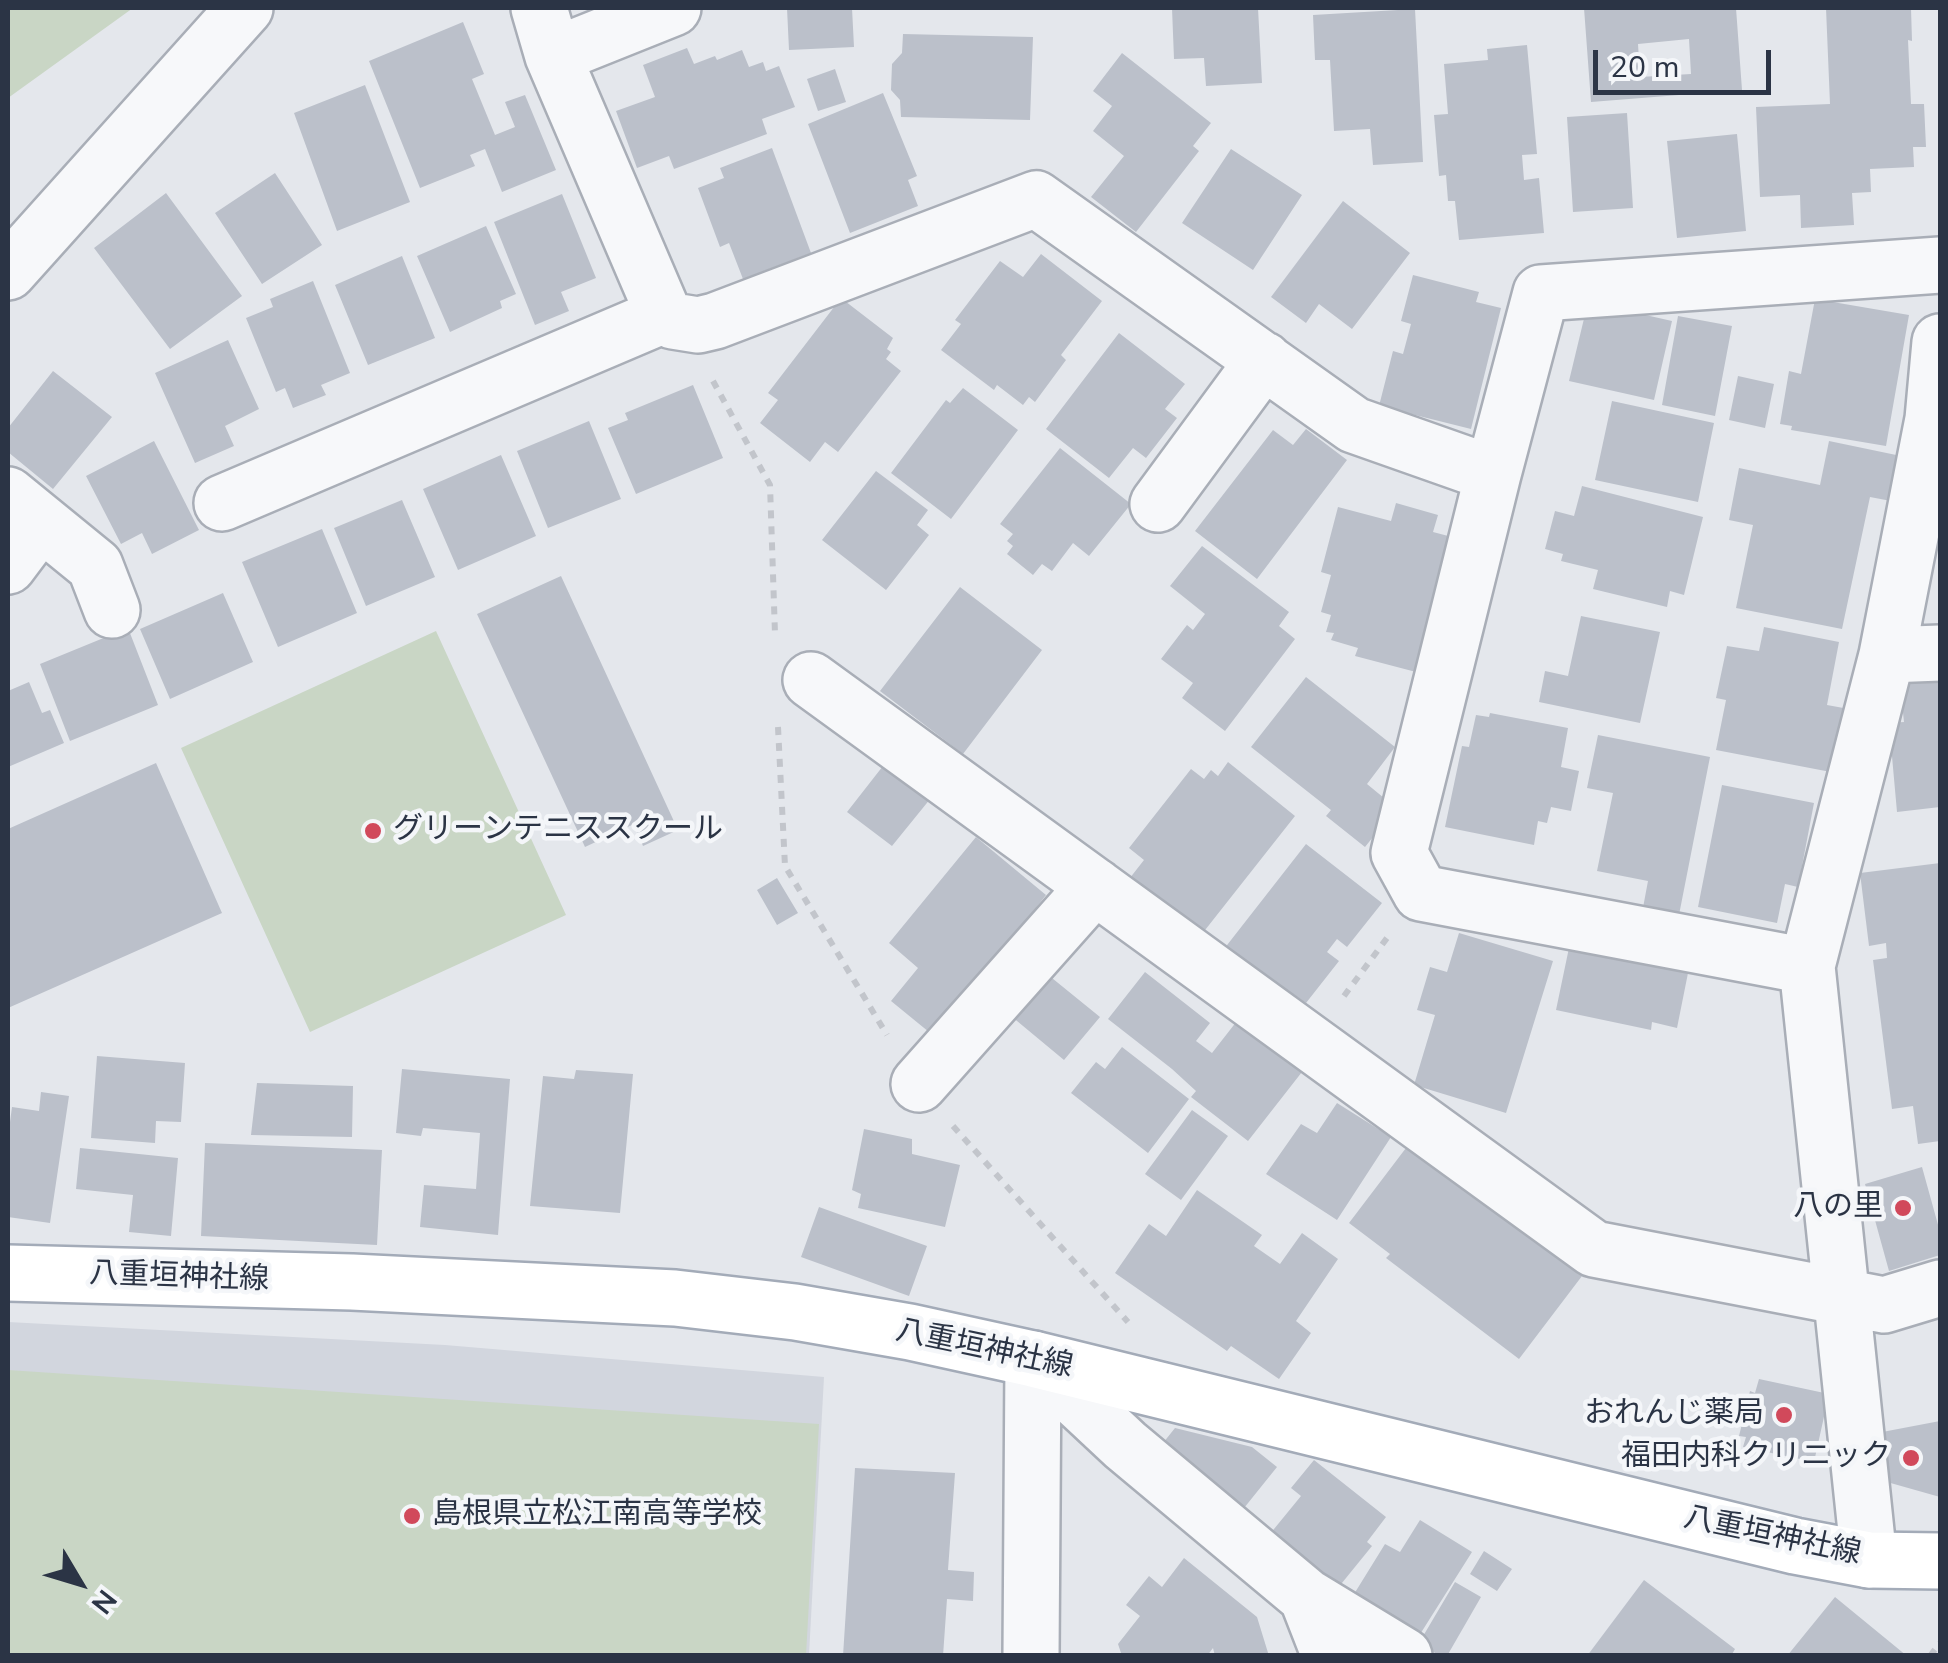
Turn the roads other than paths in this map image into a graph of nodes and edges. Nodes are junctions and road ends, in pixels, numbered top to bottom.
1 (245, 8) edge
2 (673, 8) edge
3 (546, 32) edge
4 (1940, 265) edge
5 (8, 272) edge
6 (676, 320) junction
7 (1940, 342) edge
8 (1264, 360) junction
9 (1493, 474) junction
10 (222, 503) dead end
11 (1158, 504) dead end
12 (24, 508) edge
13 (8, 566) edge
14 (112, 610) dead end
15 (1914, 654) edge
16 (788, 680) road end
17 (1095, 886) junction
18 (1808, 966) junction
19 (919, 1084) road end
20 (8, 1273) edge
21 (1940, 1288) edge
22 (1844, 1297) junction
23 (1033, 1359) junction
24 (1869, 1560) junction
25 (1940, 1561) edge
26 (1307, 1597) junction
27 (1032, 1656) edge
28 (1330, 1656) edge
29 (1404, 1656) edge

1 - 5 street
2 - 3 street
3 - 6 street
4 - 9 street
6 - 8 street
6 - 10 street
7 - 15 street
8 - 9 street
8 - 11 street
9 - 18 street
12 - 13 street
12 - 14 street
15 - 18 street
16 - 17 street
17 - 19 street
17 - 22 street
18 - 22 street
20 - 23 main road, 八重垣神社線
21 - 22 street
22 - 24 street
23 - 24 main road, 八重垣神社線
23 - 26 street
23 - 27 street
24 - 25 main road, 八重垣神社線
26 - 28 street
26 - 29 street

